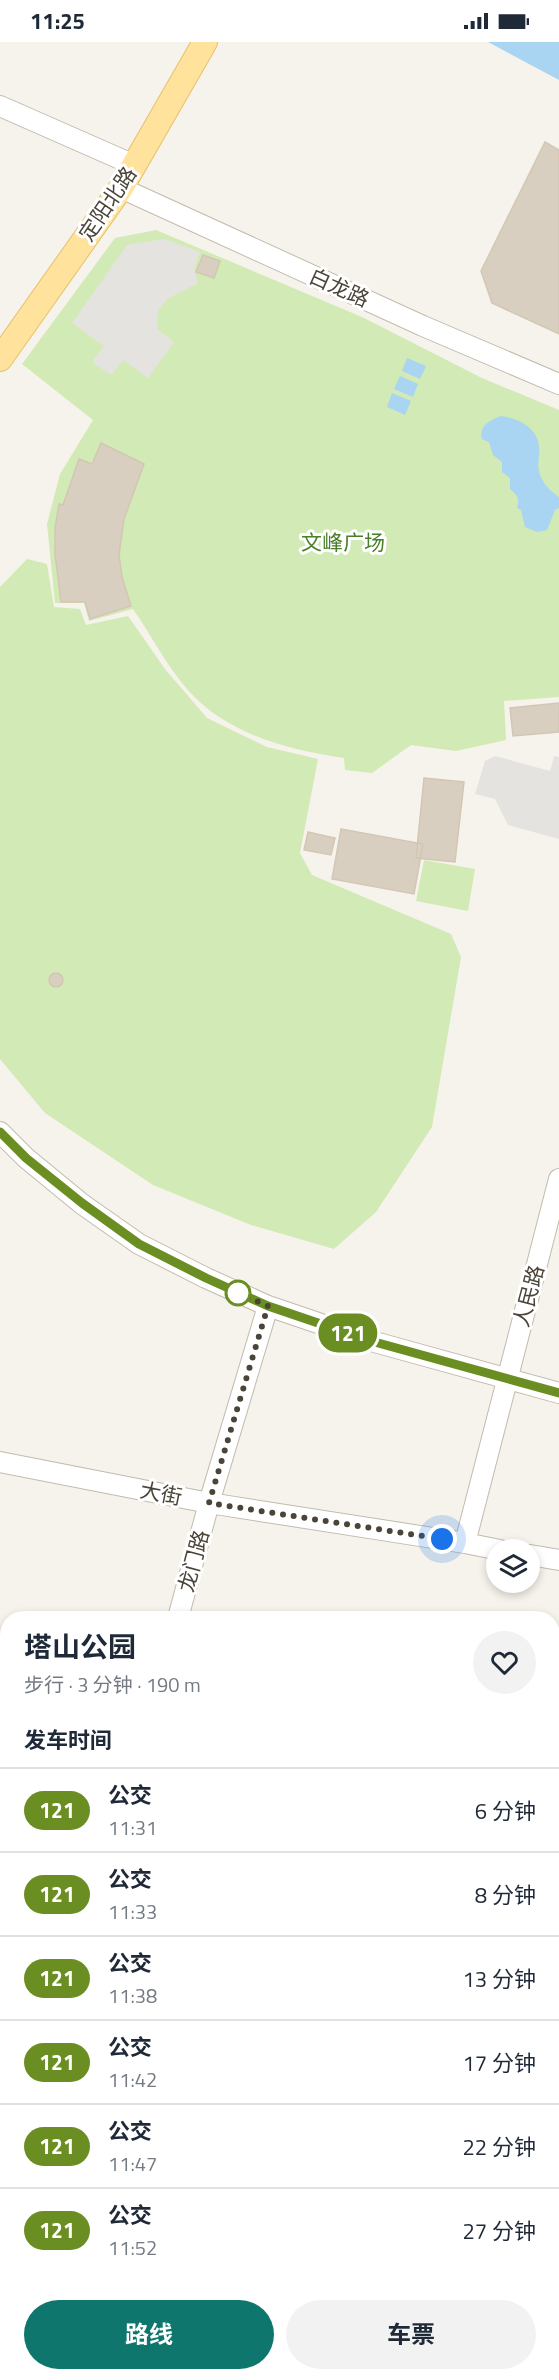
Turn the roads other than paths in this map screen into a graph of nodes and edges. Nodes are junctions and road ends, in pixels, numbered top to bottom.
1 (205, 42) edge
2 (0, 106) edge
3 (134, 165) junction
4 (121, 188) junction
5 (0, 359) edge
6 (559, 384) edge
7 (0, 1132) edge
8 (559, 1179) edge
9 (268, 1306) junction
10 (507, 1378) junction
11 (559, 1393) edge
12 (0, 1462) edge
13 (209, 1503) junction
14 (465, 1543) junction
15 (486, 1547) edge
16 (540, 1557) edge
17 (559, 1560) edge
18 (180, 1611) edge

1 - 3 main road, 定阳北路
2 - 3 street
3 - 4 main road, 定阳北路
4 - 5 main road, 定阳北路
4 - 6 street, 白龙路
7 - 9 street
8 - 10 street, 人民路
9 - 10 street
9 - 13 street, 龙门路
10 - 11 street
10 - 14 street, 人民路
12 - 13 street, 大街
13 - 14 street, 大街
13 - 18 street, 龙门路
14 - 15 street, 大街
16 - 17 street

